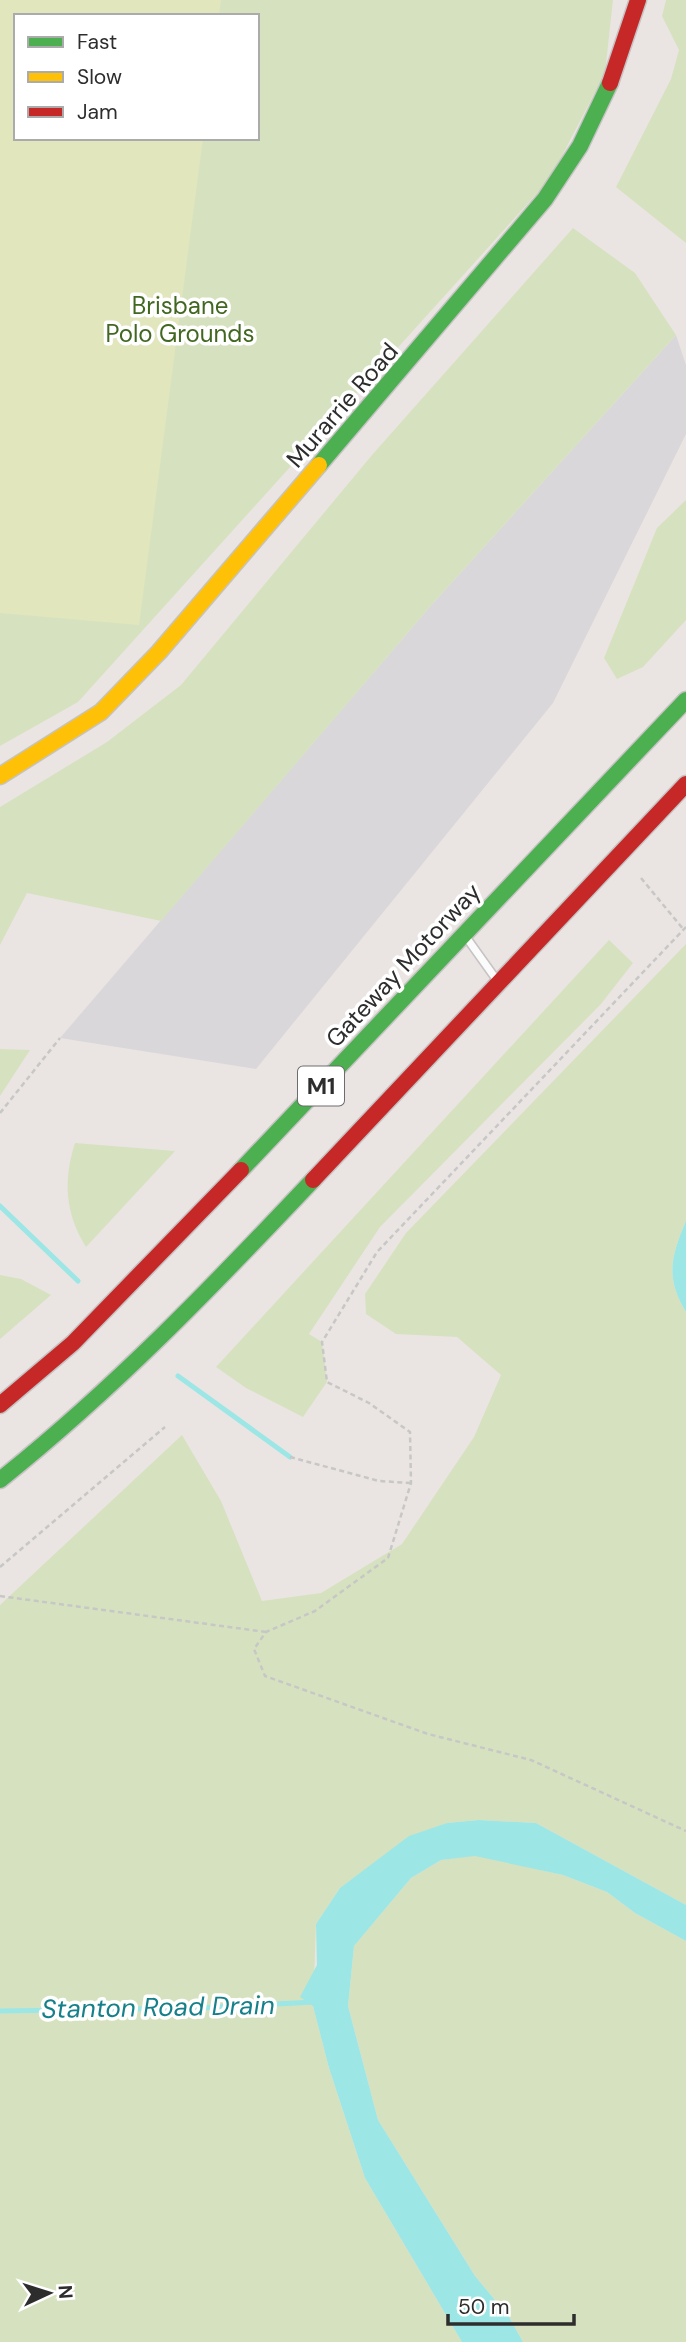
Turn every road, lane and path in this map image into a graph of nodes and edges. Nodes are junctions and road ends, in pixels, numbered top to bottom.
1 (638, 0) edge
2 (686, 700) edge
3 (0, 776) edge
4 (686, 784) edge
5 (641, 878) dead end
6 (685, 928) edge
7 (464, 934) junction
8 (499, 982) junction
9 (60, 1038) dead end
10 (0, 1113) edge
11 (0, 1405) edge
12 (165, 1427) dead end
13 (290, 1457) dead end
14 (0, 1480) edge
15 (411, 1483) junction
16 (0, 1567) edge
17 (0, 1596) edge
18 (266, 1632) junction
19 (686, 1831) edge

1 - 3 main road, Murarrie Road
2 - 7 main road, Gateway Motorway / M1
4 - 8 main road, M1
5 - 6 path
6 - 15 path
7 - 8 lane
7 - 11 main road, Gateway Motorway / M1
8 - 14 main road, M1
9 - 10 path
12 - 16 path
13 - 15 path
15 - 18 path
17 - 18 path
18 - 19 path

